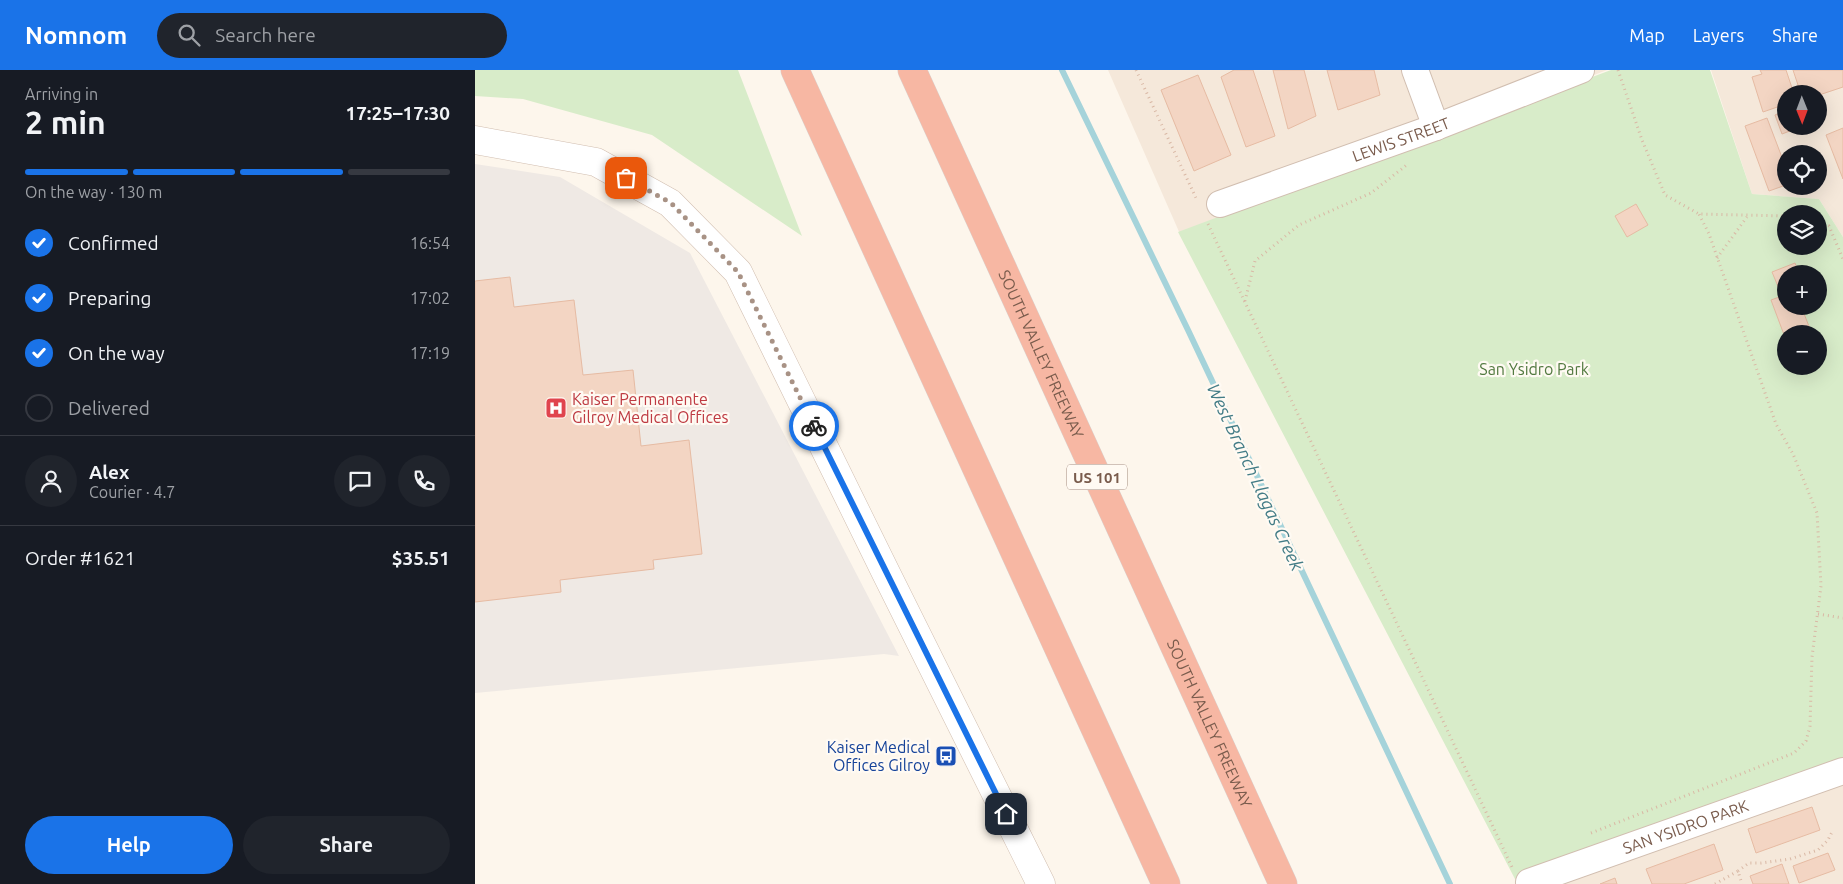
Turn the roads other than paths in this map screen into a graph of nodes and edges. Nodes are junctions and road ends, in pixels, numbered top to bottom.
1 (795, 70) edge
2 (912, 70) edge
3 (1415, 70) edge
4 (1581, 70) edge
5 (1436, 127) junction
6 (475, 140) edge
7 (1209, 209) road end
8 (1843, 771) edge
9 (1521, 876) road end
10 (1041, 884) edge
11 (1166, 884) edge
12 (1283, 884) edge

1 - 11 highway
2 - 12 highway, SOUTH VALLEY FREEWAY / US 101
3 - 5 street
4 - 5 street, LEWIS STREET
5 - 7 street, LEWIS STREET
6 - 10 street
8 - 9 street, SAN YSIDRO PARK

